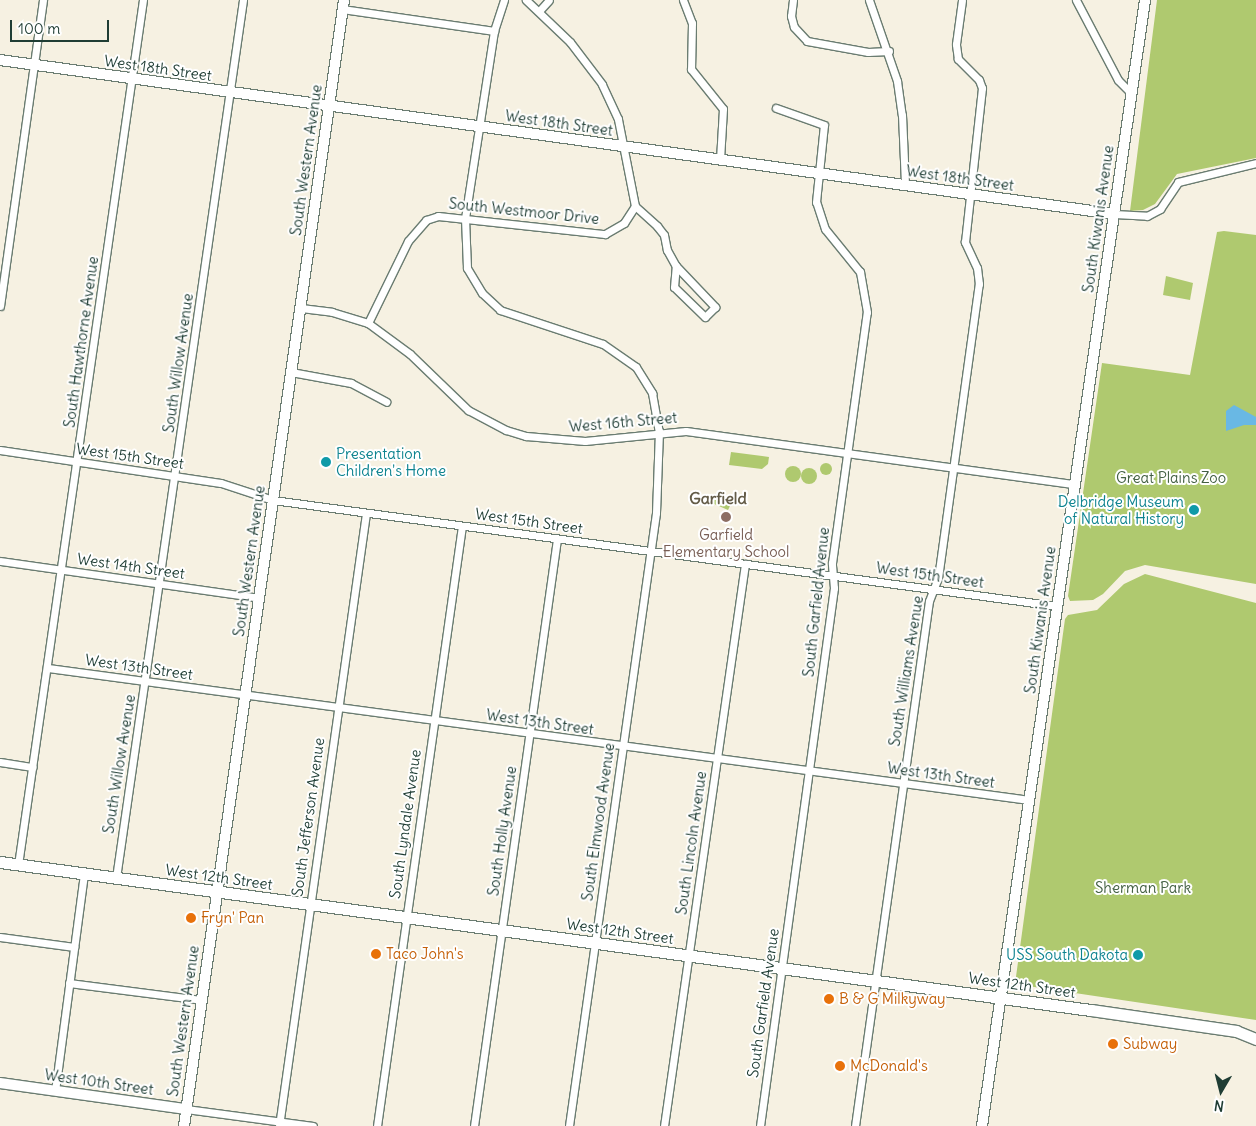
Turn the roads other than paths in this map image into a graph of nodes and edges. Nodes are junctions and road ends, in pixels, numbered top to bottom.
1 (43, 0) edge
2 (143, 0) edge
3 (243, 0) edge
4 (504, 0) edge
5 (526, 0) edge
6 (549, 0) edge
7 (683, 0) edge
8 (794, 0) edge
9 (869, 0) edge
10 (962, 0) edge
11 (1076, 0) edge
12 (1145, 0) edge
13 (343, 4) edge
14 (540, 10) junction
15 (494, 31) junction
16 (889, 51) junction
17 (0, 60) edge
18 (34, 65) junction
19 (132, 79) junction
20 (230, 93) junction
21 (1131, 93) junction
22 (329, 107) junction
23 (776, 108) dead end
24 (479, 127) junction
25 (621, 146) junction
26 (720, 160) junction
27 (1256, 163) edge
28 (818, 173) junction
29 (905, 186) junction
30 (969, 195) junction
31 (635, 206) junction
32 (1114, 214) junction
33 (465, 218) junction
34 (676, 266) junction
35 (0, 306) edge
36 (300, 308) junction
37 (368, 323) junction
38 (291, 372) junction
39 (386, 402) dead end
40 (659, 431) junction
41 (0, 450) edge
42 (848, 453) junction
43 (78, 463) junction
44 (954, 467) junction
45 (176, 476) junction
46 (1074, 484) junction
47 (273, 500) junction
48 (366, 513) junction
49 (462, 526) junction
50 (557, 539) junction
51 (650, 551) junction
52 (0, 562) edge
53 (744, 564) junction
54 (62, 570) junction
55 (833, 575) junction
56 (160, 584) junction
57 (933, 589) junction
58 (259, 598) junction
59 (1057, 606) junction
60 (48, 668) junction
61 (146, 682) junction
62 (246, 696) junction
63 (338, 708) junction
64 (434, 721) junction
65 (530, 734) junction
66 (623, 746) junction
67 (716, 759) junction
68 (0, 762) edge
69 (33, 767) junction
70 (809, 771) junction
71 (902, 784) junction
72 (1028, 800) junction
73 (0, 862) edge
74 (18, 865) junction
75 (84, 874) junction
76 (116, 878) junction
77 (218, 892) junction
78 (310, 904) junction
79 (405, 917) junction
80 (502, 930) junction
81 (0, 937) edge
82 (595, 943) junction
83 (74, 946) junction
84 (689, 955) junction
85 (782, 968) junction
86 (875, 981) junction
87 (69, 983) junction
88 (1000, 998) junction
89 (201, 1000) junction
90 (1256, 1029) edge
91 (1236, 1031) junction
92 (1256, 1038) edge
93 (0, 1083) edge
94 (55, 1091) junction
95 (186, 1109) junction
96 (280, 1124) edge
97 (184, 1126) edge
98 (313, 1126) edge
99 (377, 1126) edge
100 (474, 1126) edge
101 (569, 1126) edge
102 (664, 1126) edge
103 (760, 1126) edge
104 (855, 1126) edge
105 (982, 1126) edge

1 - 18 street
2 - 19 street, South Hawthorne Avenue
3 - 20 street, South Willow Avenue
4 - 15 street
5 - 14 street
6 - 14 street
7 - 26 street
8 - 16 street
9 - 16 street
10 - 30 street
11 - 21 street
12 - 21 street, South Kiwanis Avenue
13 - 15 street
13 - 22 street, South Western Avenue
14 - 25 street
15 - 24 street
16 - 29 street
17 - 18 street, West 18th Street
18 - 19 street, West 18th Street
18 - 35 street
19 - 20 street, West 18th Street
19 - 43 street, South Hawthorne Avenue
20 - 22 street, West 18th Street
20 - 45 street, South Willow Avenue
21 - 32 street, South Kiwanis Avenue
22 - 24 street, West 18th Street
22 - 36 street, South Western Avenue
23 - 28 street, South Garfield Avenue
24 - 25 street, West 18th Street
24 - 33 street, South Elmwood Avenue
25 - 26 street, West 18th Street
25 - 31 street
26 - 28 street, West 18th Street
27 - 32 street
28 - 29 street, West 18th Street
28 - 42 street, South Garfield Avenue
29 - 30 street, West 18th Street
30 - 32 street, West 18th Street
30 - 44 street, South Williams Avenue
31 - 33 street, South Westmoor Drive
31 - 34 street
32 - 46 street, South Kiwanis Avenue
33 - 37 street, South Westmoor Drive
33 - 40 street, South Elmwood Avenue
34 - 34 street
36 - 37 street, West 16th Street
36 - 38 street, South Western Avenue
37 - 40 street, West 16th Street
38 - 39 street
38 - 47 street, South Western Avenue
40 - 42 street, West 16th Street
40 - 51 street, South Elmwood Avenue
41 - 43 street, West 15th Street
42 - 44 street, West 16th Street
42 - 55 street, South Garfield Avenue
43 - 45 street, West 15th Street
43 - 54 street, South Hawthorne Avenue
44 - 46 street, West 16th Street
44 - 57 street, South Williams Avenue
45 - 47 street, West 15th Street
45 - 56 street, South Willow Avenue
46 - 59 street, South Kiwanis Avenue
47 - 48 street, West 15th Street
47 - 58 street, South Western Avenue
48 - 49 street, West 15th Street
48 - 63 street, South Jefferson Avenue
49 - 50 street, West 15th Street
49 - 64 street, South Lyndale Avenue
50 - 51 street, West 15th Street
50 - 65 street, South Holly Avenue
51 - 53 street, West 15th Street
51 - 66 street, South Elmwood Avenue
52 - 54 street, West 14th Street
53 - 55 street, West 15th Street
53 - 67 street, South Lincoln Avenue
54 - 56 street, West 14th Street
54 - 60 street, South Hawthorne Avenue
55 - 57 street, West 15th Street
55 - 70 street, South Garfield Avenue
56 - 58 street, West 14th Street
56 - 61 street, South Willow Avenue
57 - 59 street, West 15th Street
57 - 71 street, South Williams Avenue
58 - 62 street, South Western Avenue
59 - 72 street, South Kiwanis Avenue
60 - 61 street, West 13th Street
60 - 69 street, South Hawthorne Avenue
61 - 62 street, West 13th Street
61 - 76 street, South Willow Avenue
62 - 63 street, West 13th Street
62 - 77 street, South Western Avenue
63 - 64 street, West 13th Street
63 - 78 street, South Jefferson Avenue
64 - 65 street, West 13th Street
64 - 79 street, South Lyndale Avenue
65 - 66 street, West 13th Street
65 - 80 street, South Holly Avenue
66 - 67 street, West 13th Street
66 - 82 street, South Elmwood Avenue
67 - 70 street, West 13th Street
67 - 84 street, South Lincoln Avenue
68 - 69 street
69 - 74 street, South Hawthorne Avenue
70 - 71 street, West 13th Street
70 - 85 street, South Garfield Avenue
71 - 72 street, West 13th Street
71 - 86 street, South Williams Avenue
72 - 88 street, South Kiwanis Avenue
73 - 74 main road, West 12th Street
74 - 75 main road, West 12th Street
75 - 76 main road, West 12th Street
75 - 83 street
76 - 77 main road, West 12th Street
77 - 78 main road, West 12th Street
77 - 89 street, South Western Avenue
78 - 79 main road, West 12th Street
78 - 96 street, South Jefferson Avenue
79 - 80 main road, West 12th Street
79 - 99 street, South Lyndale Avenue
80 - 82 main road, West 12th Street
80 - 100 street, South Holly Avenue
81 - 83 street
82 - 84 main road, West 12th Street
82 - 101 street, South Elmwood Avenue
83 - 87 street
84 - 85 main road, West 12th Street
84 - 102 street, South Lincoln Avenue
85 - 86 main road, West 12th Street
85 - 103 street, South Garfield Avenue
86 - 88 main road, West 12th Street
86 - 104 street, South Williams Avenue
87 - 89 street
87 - 94 street
88 - 91 main road, West 12th Street
88 - 105 street, South Kiwanis Avenue
89 - 95 street, South Western Avenue
90 - 91 main road, West 12th Street
91 - 92 main road, West 12th Street
93 - 94 street, West 10th Street
94 - 95 street, West 10th Street
95 - 96 street, West 10th Street
95 - 97 street, South Western Avenue
96 - 98 street, West 10th Street

